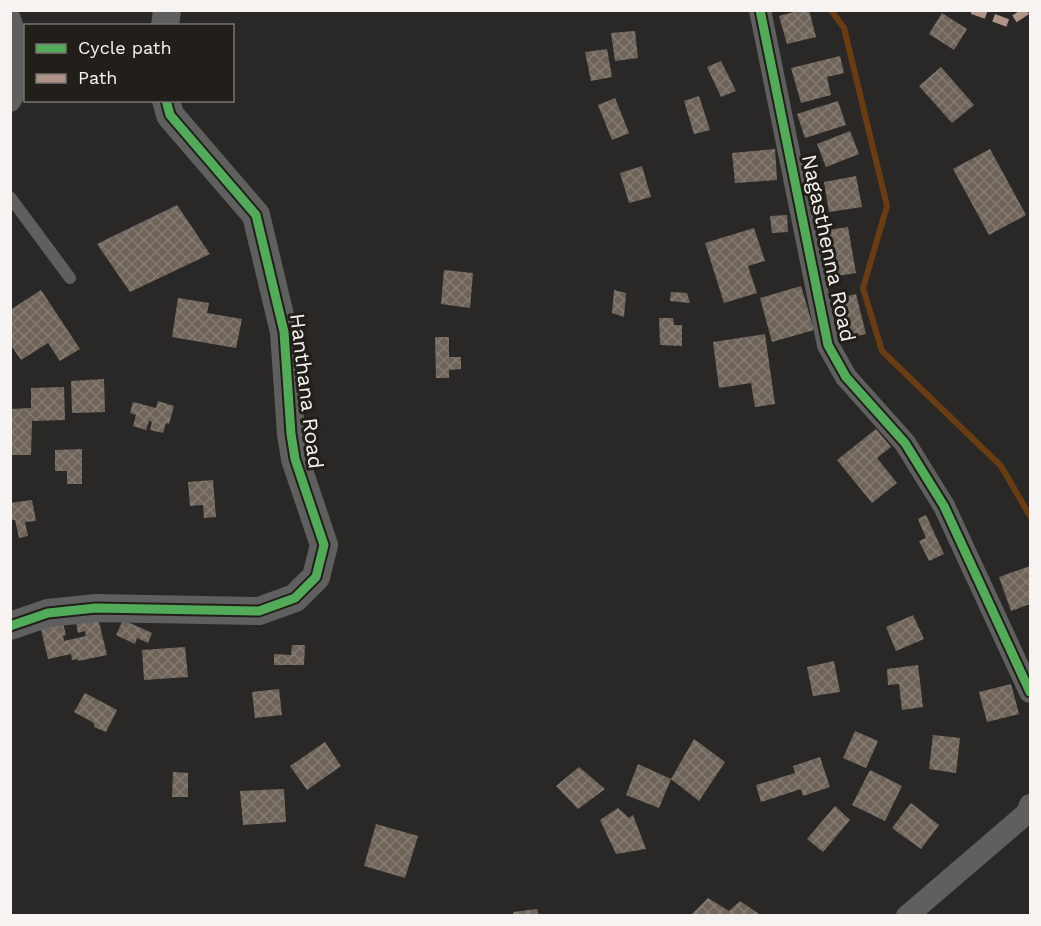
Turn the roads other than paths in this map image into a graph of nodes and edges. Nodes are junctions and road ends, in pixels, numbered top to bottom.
1 (760, 10) edge
2 (10, 19) edge
3 (10, 100) edge
4 (167, 102) edge
5 (10, 197) edge
6 (70, 278) dead end
7 (10, 626) edge
8 (1030, 692) edge
9 (1030, 805) edge
10 (907, 915) edge

1 - 8 street, Nagasthenna Road
2 - 3 street
4 - 7 street, Hanthana Road
5 - 6 lane
9 - 10 street

